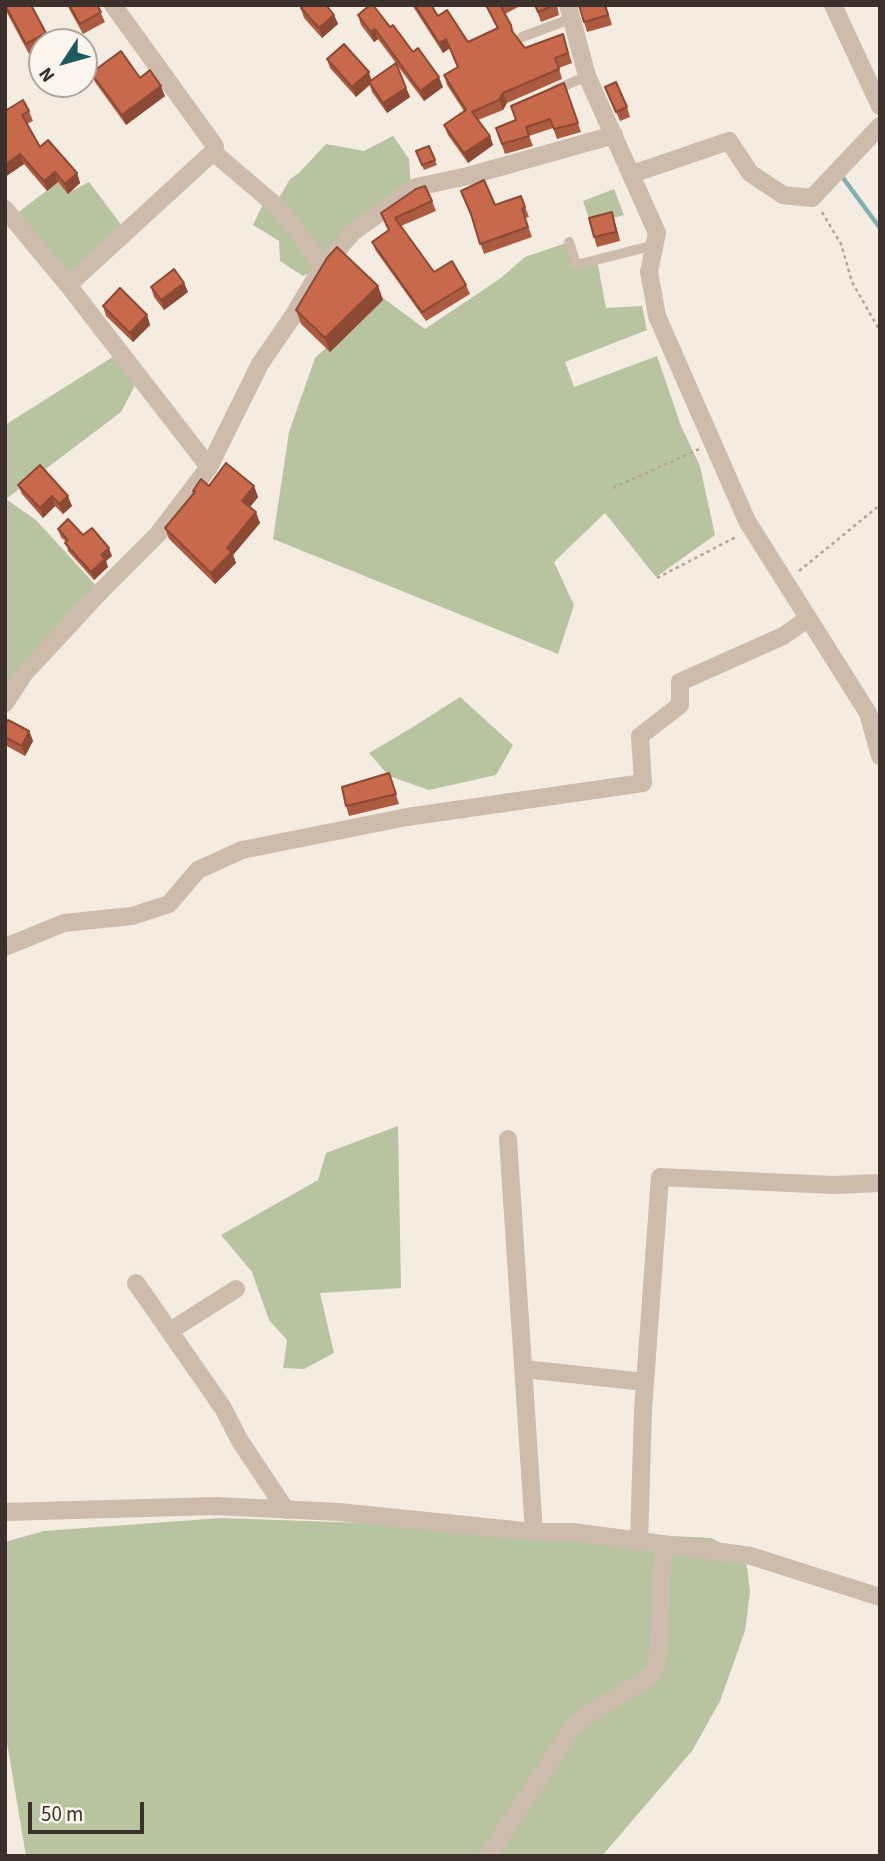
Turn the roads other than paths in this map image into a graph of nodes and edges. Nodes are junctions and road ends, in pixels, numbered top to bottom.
1 (113, 5) edge
2 (833, 5) edge
3 (569, 12) edge
4 (522, 37) dead end
5 (587, 76) junction
6 (543, 96) edge
7 (880, 106) edge
8 (880, 126) edge
9 (614, 135) junction
10 (212, 152) junction
11 (632, 174) junction
12 (5, 209) edge
13 (569, 242) dead end
14 (655, 245) junction
15 (323, 266) junction
16 (68, 285) junction
17 (209, 467) junction
18 (809, 621) junction
19 (5, 703) edge
20 (880, 756) edge
21 (5, 947) edge
22 (509, 1139) dead end
23 (880, 1182) edge
24 (136, 1283) dead end
25 (236, 1289) dead end
26 (170, 1331) junction
27 (524, 1369) junction
28 (645, 1382) junction
29 (286, 1510) junction
30 (5, 1512) edge
31 (534, 1532) junction
32 (639, 1542) junction
33 (663, 1545) junction
34 (880, 1597) edge
35 (488, 1856) edge

1 - 10 street
2 - 7 street
3 - 4 lane
3 - 5 street
5 - 6 lane
5 - 9 street
8 - 11 street
9 - 11 street
9 - 15 street
10 - 15 street
10 - 16 street
11 - 14 street
12 - 16 street
13 - 14 lane
14 - 18 street
15 - 17 street
16 - 17 street
17 - 19 street
18 - 20 street
18 - 21 street
22 - 27 street
23 - 28 street
24 - 26 street
25 - 26 street
26 - 29 street
27 - 28 street
27 - 31 street
28 - 32 street
29 - 30 street
29 - 31 street
31 - 32 street
32 - 33 street
33 - 34 street
33 - 35 street

